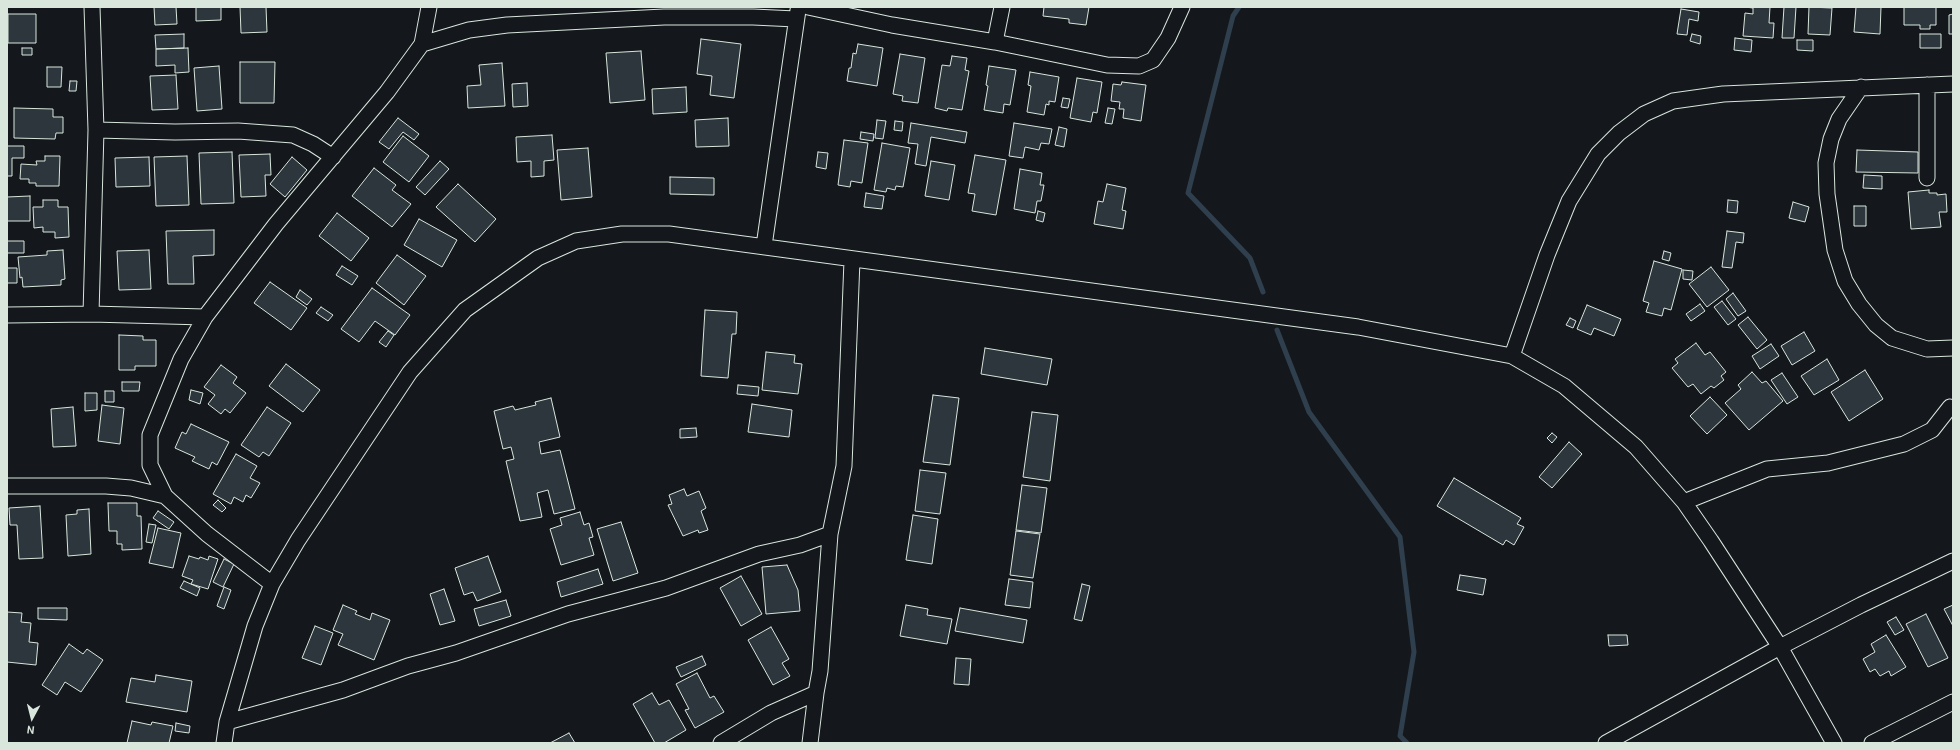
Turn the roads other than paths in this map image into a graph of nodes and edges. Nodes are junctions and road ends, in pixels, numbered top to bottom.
1 (92, 7) edge
2 (428, 7) edge
3 (808, 7) edge
4 (1002, 7) edge
5 (1182, 7) edge
6 (797, 13) edge
7 (995, 42) junction
8 (422, 44) junction
9 (1927, 84) junction
10 (1953, 84) edge
11 (1861, 87) junction
12 (96, 130) junction
13 (333, 157) junction
14 (1927, 178) dead end
15 (764, 246) junction
16 (852, 260) junction
17 (91, 314) junction
18 (7, 315) edge
19 (205, 317) junction
20 (1953, 348) edge
21 (1512, 356) junction
22 (1952, 408) edge
23 (7, 486) edge
24 (165, 496) junction
25 (1684, 502) junction
26 (830, 534) junction
27 (1953, 561) edge
28 (272, 584) junction
29 (1780, 647) junction
30 (816, 693) junction
31 (1953, 702) edge
32 (227, 722) junction
33 (224, 743) edge
34 (720, 743) edge
35 (810, 743) edge
36 (1606, 743) edge
37 (1834, 743) edge
38 (1872, 743) edge

1 - 12 street
2 - 8 street
3 - 7 street
4 - 7 street
5 - 7 street
6 - 8 street
6 - 15 street
8 - 13 street
9 - 10 street
9 - 11 street
9 - 14 street
11 - 20 street
11 - 21 street
12 - 13 street
12 - 17 street
13 - 19 street
15 - 16 street
15 - 28 street
16 - 21 street
16 - 26 street
17 - 18 street
17 - 19 street
19 - 24 street
21 - 25 street
22 - 25 street
23 - 24 street
24 - 28 street
25 - 29 street
26 - 30 street
26 - 32 street
27 - 29 street
28 - 32 street
29 - 36 street
29 - 37 street
30 - 34 street
30 - 35 street
31 - 38 street
32 - 33 street

